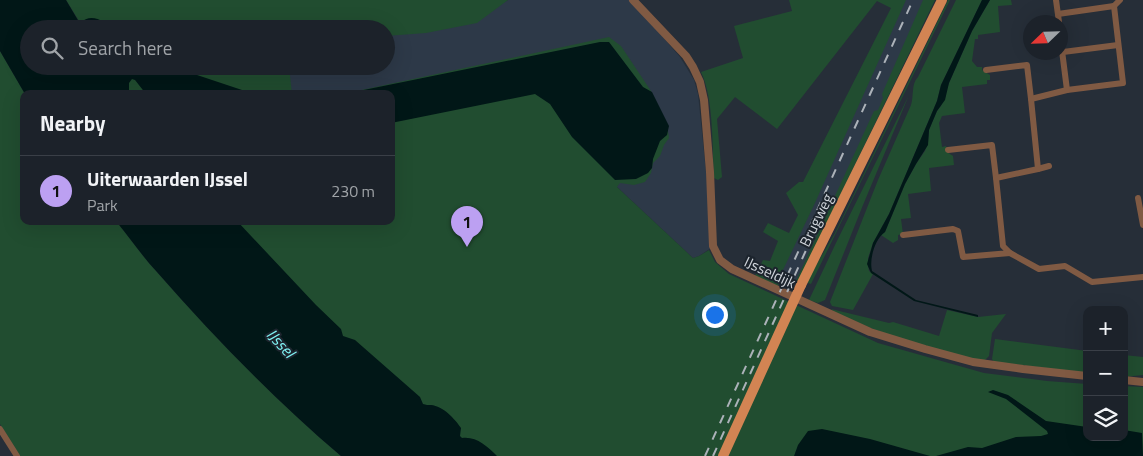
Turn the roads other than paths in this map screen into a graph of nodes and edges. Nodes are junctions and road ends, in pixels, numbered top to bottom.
1 (633, 0) edge
2 (942, 0) edge
3 (1056, 0) edge
4 (1120, 0) edge
5 (1114, 6) junction
6 (1058, 14) joint
7 (1118, 45) junction
8 (1068, 51) edge
9 (1064, 60) edge
10 (986, 70) dead end
11 (1068, 90) junction
12 (1031, 99) junction
13 (948, 150) dead end
14 (1050, 166) dead end
15 (1038, 169) junction
16 (996, 178) junction
17 (1138, 198) dead end
18 (1143, 225) edge
19 (903, 235) dead end
20 (1010, 253) junction
21 (1143, 277) edge
22 (1083, 376) edge
23 (1143, 377) edge
24 (1128, 380) edge
25 (1128, 380) edge
26 (1143, 382) edge
27 (0, 430) edge
28 (17, 456) edge
29 (723, 456) edge

1 - 22 street, IJsseldijk
2 - 29 main road, Brugweg, bridge
3 - 6 street
4 - 5 street
5 - 6 street
5 - 7 street
7 - 8 street
7 - 11 street
9 - 11 street
10 - 12 street
11 - 12 street
12 - 15 street
13 - 16 street
14 - 15 street
15 - 16 street
16 - 20 street
17 - 18 street
19 - 20 street
20 - 21 street
23 - 24 street
25 - 26 street
27 - 28 street

